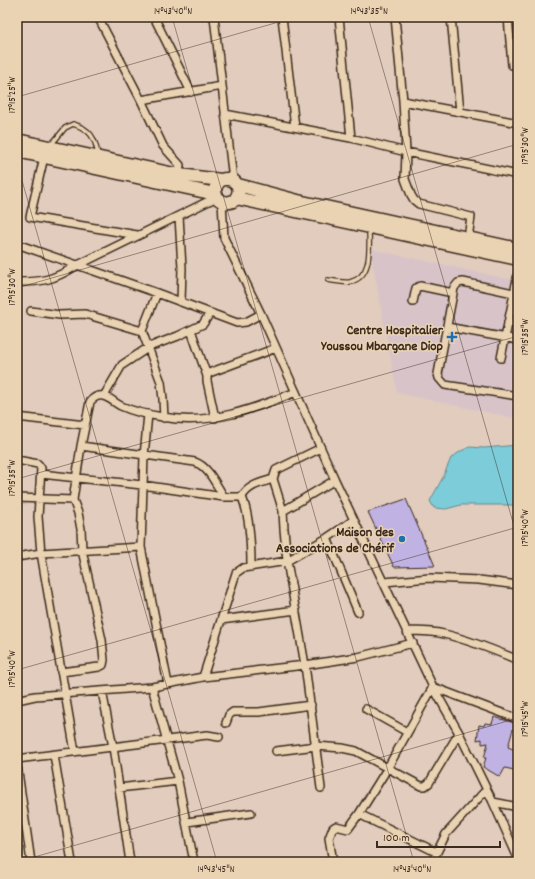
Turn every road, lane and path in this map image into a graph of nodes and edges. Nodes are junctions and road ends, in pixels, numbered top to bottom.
1 (98, 17) edge
2 (154, 17) edge
3 (214, 17) edge
4 (282, 17) edge
5 (339, 17) edge
6 (451, 17) edge
7 (508, 17) edge
8 (394, 18) edge
9 (512, 66) dead end
10 (222, 86) junction
11 (191, 92) junction
12 (142, 100) junction
13 (404, 101) junction
14 (460, 112) junction
15 (225, 114) junction
16 (518, 123) edge
17 (296, 127) junction
18 (351, 138) junction
19 (17, 140) edge
20 (17, 151) edge
21 (46, 152) junction
22 (406, 152) junction
23 (98, 158) junction
24 (518, 174) edge
25 (179, 175) junction
26 (230, 182) junction
27 (218, 197) junction
28 (236, 198) junction
29 (179, 216) junction
30 (369, 227) junction
31 (137, 235) junction
32 (468, 238) junction
33 (17, 244) edge
34 (518, 249) edge
35 (518, 259) edge
36 (76, 266) junction
37 (518, 274) edge
38 (328, 280) dead end
39 (17, 282) edge
40 (156, 293) junction
41 (453, 293) junction
42 (516, 293) edge
43 (181, 302) junction
44 (413, 302) dead end
45 (31, 310) dead end
46 (210, 313) junction
47 (261, 314) junction
48 (508, 322) junction
49 (518, 325) edge
50 (447, 327) junction
51 (191, 330) junction
52 (142, 332) junction
53 (505, 338) junction
54 (518, 340) edge
55 (149, 347) junction
56 (276, 348) junction
57 (501, 358) dead end
58 (207, 376) junction
59 (296, 392) junction
60 (104, 396) junction
61 (518, 396) edge
62 (148, 414) junction
63 (17, 417) edge
64 (164, 418) junction
65 (215, 418) junction
66 (85, 425) junction
67 (81, 446) junction
68 (320, 448) junction
69 (144, 456) junction
70 (17, 460) edge
71 (41, 474) junction
72 (76, 477) junction
73 (273, 478) junction
74 (335, 480) junction
75 (142, 485) junction
76 (224, 497) junction
77 (17, 498) edge
78 (39, 498) junction
79 (242, 498) junction
80 (73, 500) junction
81 (283, 511) junction
82 (354, 520) junction
83 (327, 538) junction
84 (141, 547) junction
85 (82, 550) junction
86 (41, 553) junction
87 (17, 557) edge
88 (287, 561) junction
89 (251, 567) junction
90 (384, 582) junction
91 (518, 585) edge
92 (296, 610) junction
93 (358, 612) dead end
94 (221, 620) junction
95 (407, 632) junction
96 (413, 643) junction
97 (518, 660) edge
98 (305, 665) junction
99 (61, 672) junction
100 (203, 677) junction
101 (168, 684) junction
102 (152, 687) junction
103 (434, 687) junction
104 (102, 691) junction
105 (65, 694) junction
106 (17, 700) edge
107 (311, 704) junction
108 (366, 709) dead end
109 (517, 717) edge
110 (226, 723) dead end
111 (407, 732) junction
112 (459, 733) junction
113 (219, 737) dead end
114 (166, 740) junction
115 (316, 746) junction
116 (113, 747) junction
117 (75, 752) junction
118 (276, 752) dead end
119 (54, 755) junction
120 (17, 759) edge
121 (17, 765) edge
122 (387, 769) junction
123 (178, 781) junction
124 (119, 788) junction
125 (321, 788) dead end
126 (486, 790) junction
127 (493, 802) junction
128 (518, 807) edge
129 (251, 813) dead end
130 (359, 814) junction
131 (186, 822) junction
132 (436, 852) junction
133 (518, 858) edge
134 (32, 862) edge
135 (72, 862) edge
136 (130, 862) edge
137 (194, 862) edge
138 (333, 862) edge
139 (432, 862) edge

1 - 12 street
2 - 11 street
3 - 10 street
4 - 17 street
5 - 18 street
6 - 14 street
7 - 9 street
8 - 13 street
10 - 11 street
10 - 15 street
11 - 12 street
12 - 25 street
13 - 14 street
13 - 22 street
14 - 16 street
15 - 17 street
15 - 26 street
17 - 18 street
18 - 22 street
19 - 21 main road
20 - 21 main road
21 - 23 main road
21 - 23 lane
21 - 27 main road
21 - 31 street
22 - 24 street
22 - 32 street
23 - 25 main road
25 - 26 main road
26 - 27 main road
26 - 28 main road
26 - 32 main road
27 - 28 main road
27 - 29 street
27 - 47 street
28 - 30 main road
29 - 31 street
29 - 43 street
30 - 35 main road
30 - 38 lane
31 - 36 street
32 - 34 main road
33 - 36 street
36 - 39 street
36 - 40 street
37 - 42 street
40 - 43 street
40 - 52 street
41 - 42 street
41 - 44 street
41 - 50 street
42 - 48 street
43 - 46 street
45 - 52 street
46 - 47 street
46 - 51 street
47 - 56 street
48 - 49 street
48 - 53 street
50 - 53 street
50 - 61 street
51 - 55 street
51 - 58 street
52 - 55 street
53 - 54 street
53 - 57 street
55 - 60 street
55 - 64 street
56 - 58 street
56 - 59 street
58 - 65 street
59 - 65 street
59 - 68 street
60 - 62 street
60 - 66 street
62 - 64 street
62 - 69 street
63 - 66 street
64 - 65 street
66 - 67 street
67 - 69 street
67 - 72 street
68 - 73 street
68 - 74 street
69 - 75 street
69 - 76 street
70 - 71 street
71 - 72 street
71 - 78 street
72 - 75 street
72 - 80 street
73 - 79 street
73 - 81 street
74 - 81 street
74 - 82 street
75 - 76 street
75 - 84 street
76 - 79 street
77 - 78 street
78 - 80 street
78 - 86 street
79 - 89 street
80 - 85 street
81 - 88 street
82 - 83 street
82 - 90 street
83 - 88 street
83 - 93 street
84 - 85 street
84 - 101 street
85 - 86 street
85 - 99 street
86 - 87 street
86 - 99 street
88 - 89 street
88 - 92 street
89 - 94 street
90 - 91 street
90 - 95 street
92 - 94 street
92 - 98 street
94 - 100 street
95 - 96 street
95 - 97 street
96 - 98 street
96 - 103 street
98 - 100 street
98 - 107 street
99 - 105 street
100 - 101 street
101 - 102 street
102 - 104 street
102 - 114 street
103 - 109 street
103 - 111 street
103 - 112 street
104 - 105 street
104 - 116 street
105 - 106 street
105 - 117 street
107 - 110 street
107 - 115 street
108 - 111 street
111 - 122 street
112 - 122 street
112 - 126 street
113 - 114 street
114 - 116 street
114 - 123 street
115 - 118 street
115 - 122 street
115 - 125 street
116 - 117 street
116 - 124 street
117 - 119 street
119 - 120 street
119 - 135 street
121 - 134 street
122 - 130 street
123 - 124 street
123 - 131 street
124 - 136 street
126 - 127 street
126 - 132 street
127 - 128 street
127 - 133 street
129 - 131 street
130 - 132 street
130 - 138 street
131 - 137 street
132 - 139 street

